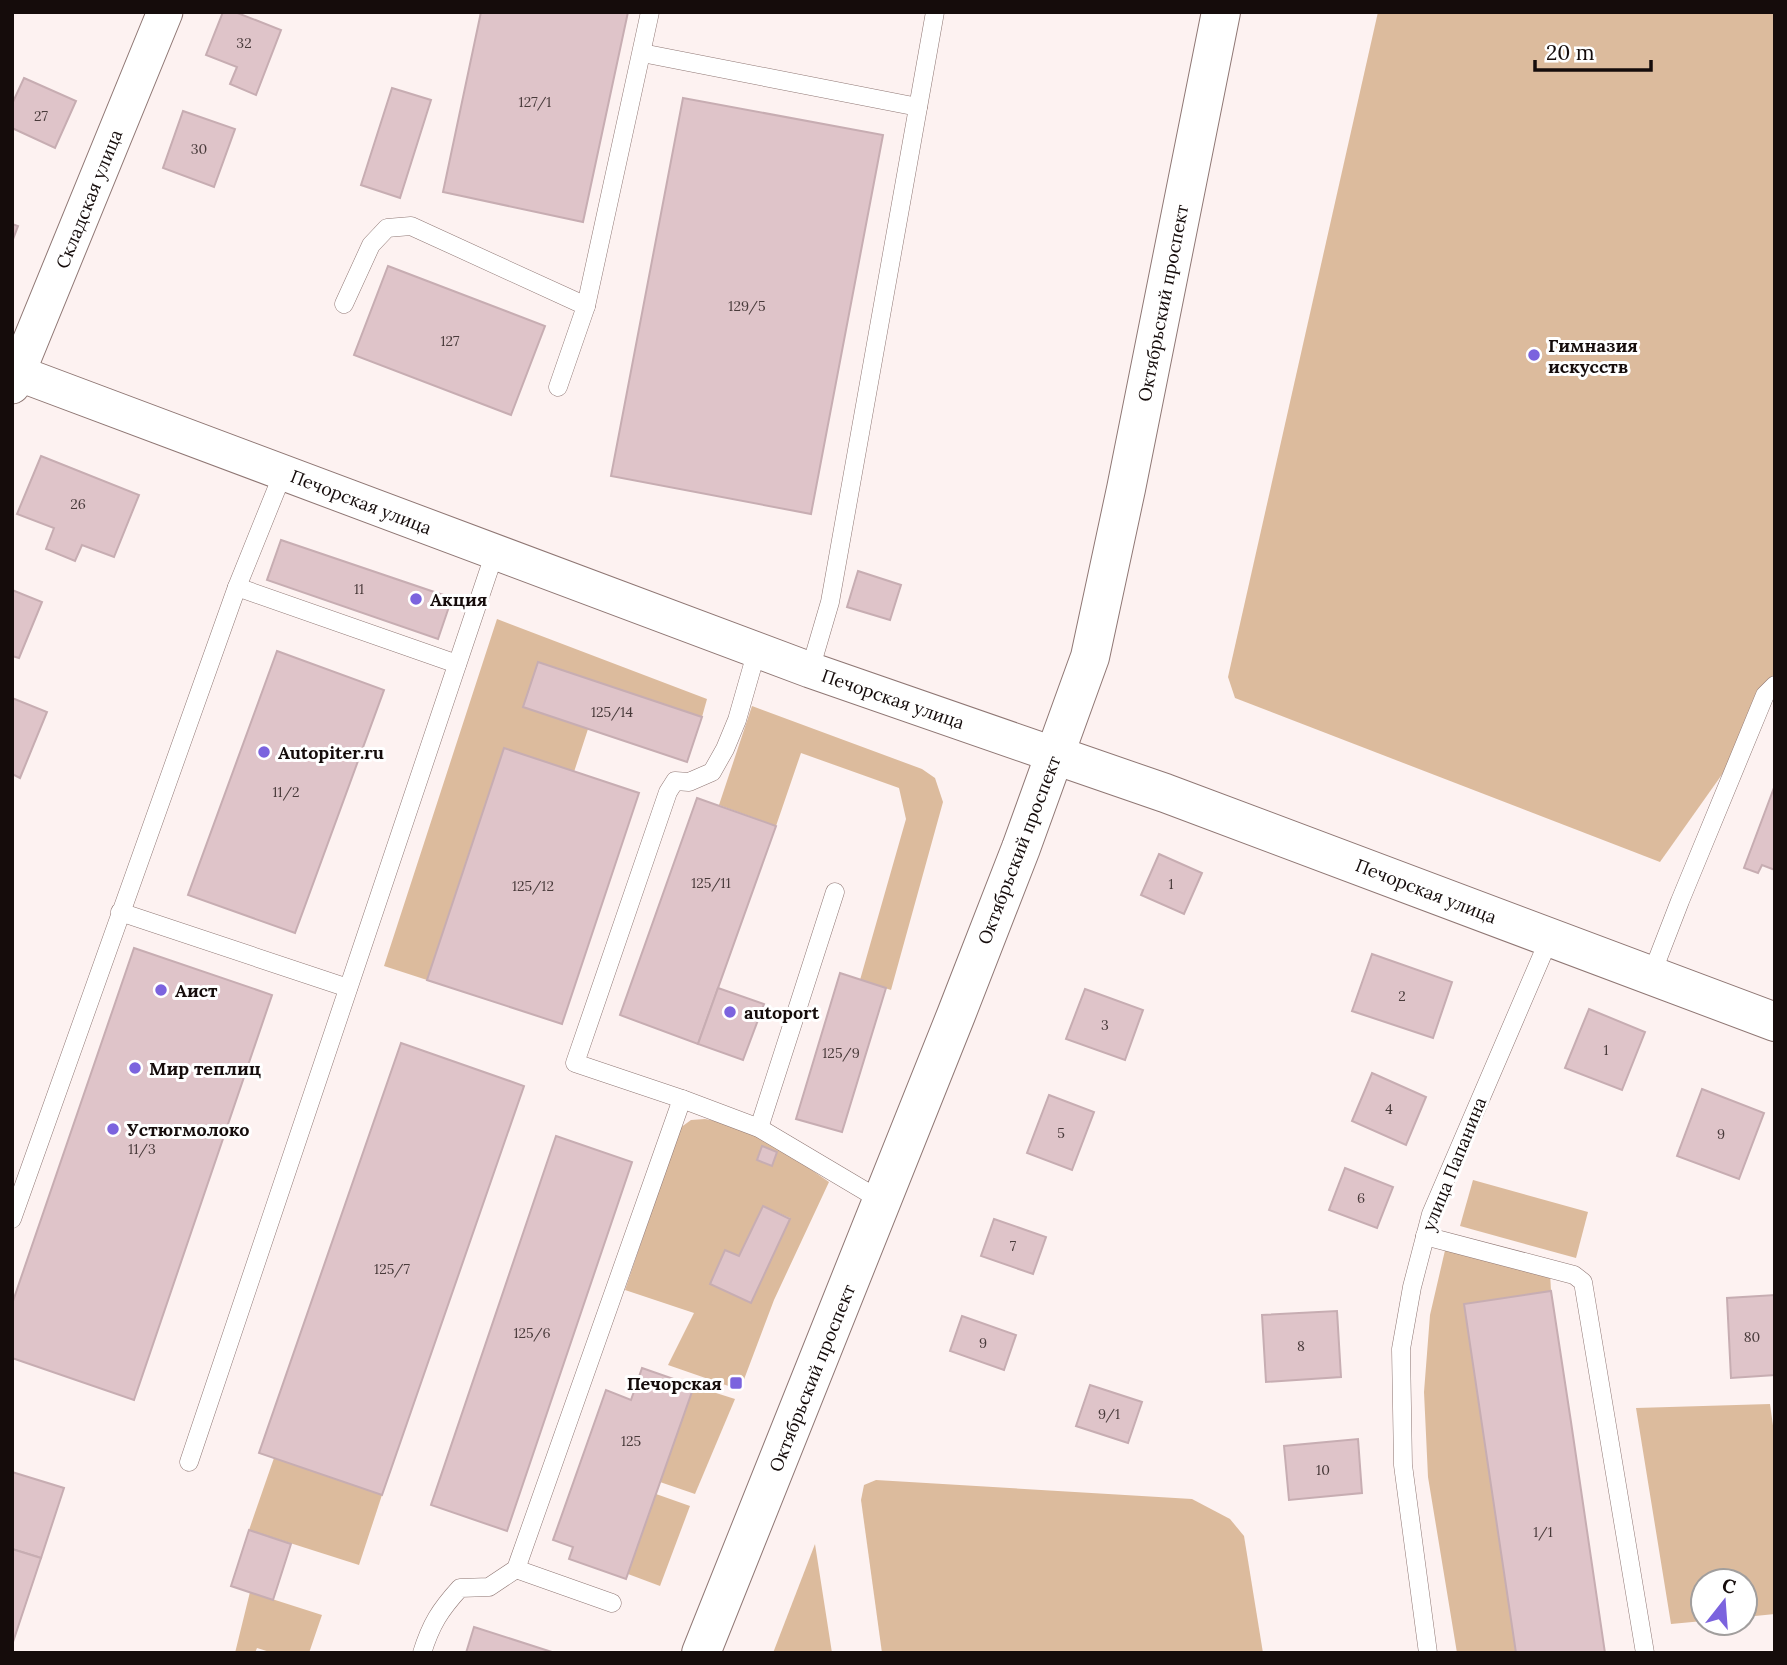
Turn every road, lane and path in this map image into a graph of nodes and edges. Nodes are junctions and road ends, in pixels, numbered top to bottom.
1 (165, 12) edge
2 (650, 12) edge
3 (935, 12) edge
4 (1221, 12) edge
5 (642, 53) junction
6 (918, 107) junction
7 (344, 304) dead end
8 (586, 306) junction
9 (14, 377) edge
10 (558, 387) dead end
11 (283, 473) junction
12 (495, 552) junction
13 (237, 587) junction
14 (757, 650) junction
15 (457, 664) junction
16 (810, 670) junction
17 (1775, 685) edge
18 (1055, 755) junction
19 (835, 892) dead end
20 (120, 912) junction
21 (1550, 937) junction
22 (1651, 976) junction
23 (348, 988) junction
24 (1775, 1022) edge
25 (682, 1099) junction
26 (758, 1128) junction
27 (883, 1201) junction
28 (12, 1219) edge
29 (1425, 1236) junction
30 (189, 1462) dead end
31 (516, 1569) junction
32 (612, 1603) dead end
33 (422, 1653) edge
34 (702, 1653) edge
35 (1428, 1653) edge
36 (1645, 1653) edge

1 - 9 street, Складская улица
2 - 5 lane
3 - 6 lane
4 - 18 main road, Октябрьский проспект
5 - 6 lane
5 - 8 lane
6 - 16 lane
7 - 8 lane
8 - 10 lane
9 - 11 street, Печорская улица
11 - 12 street, Печорская улица
11 - 13 lane
12 - 14 street, Печорская улица
12 - 15 lane
13 - 15 lane
13 - 20 lane
14 - 16 street, Печорская улица
14 - 25 lane
15 - 23 lane
16 - 18 street, Печорская улица
17 - 22 lane
18 - 21 main road, Печорская улица
18 - 27 main road, Октябрьский проспект
19 - 26 lane
20 - 23 lane
20 - 28 lane
21 - 22 main road, Печорская улица
21 - 29 lane, улица Папанина
22 - 24 main road, Печорская улица
23 - 30 lane
25 - 26 lane
25 - 31 lane
26 - 27 lane
27 - 34 main road, Октябрьский проспект
29 - 35 lane, улица Папанина
29 - 36 lane
31 - 32 lane
31 - 33 lane

